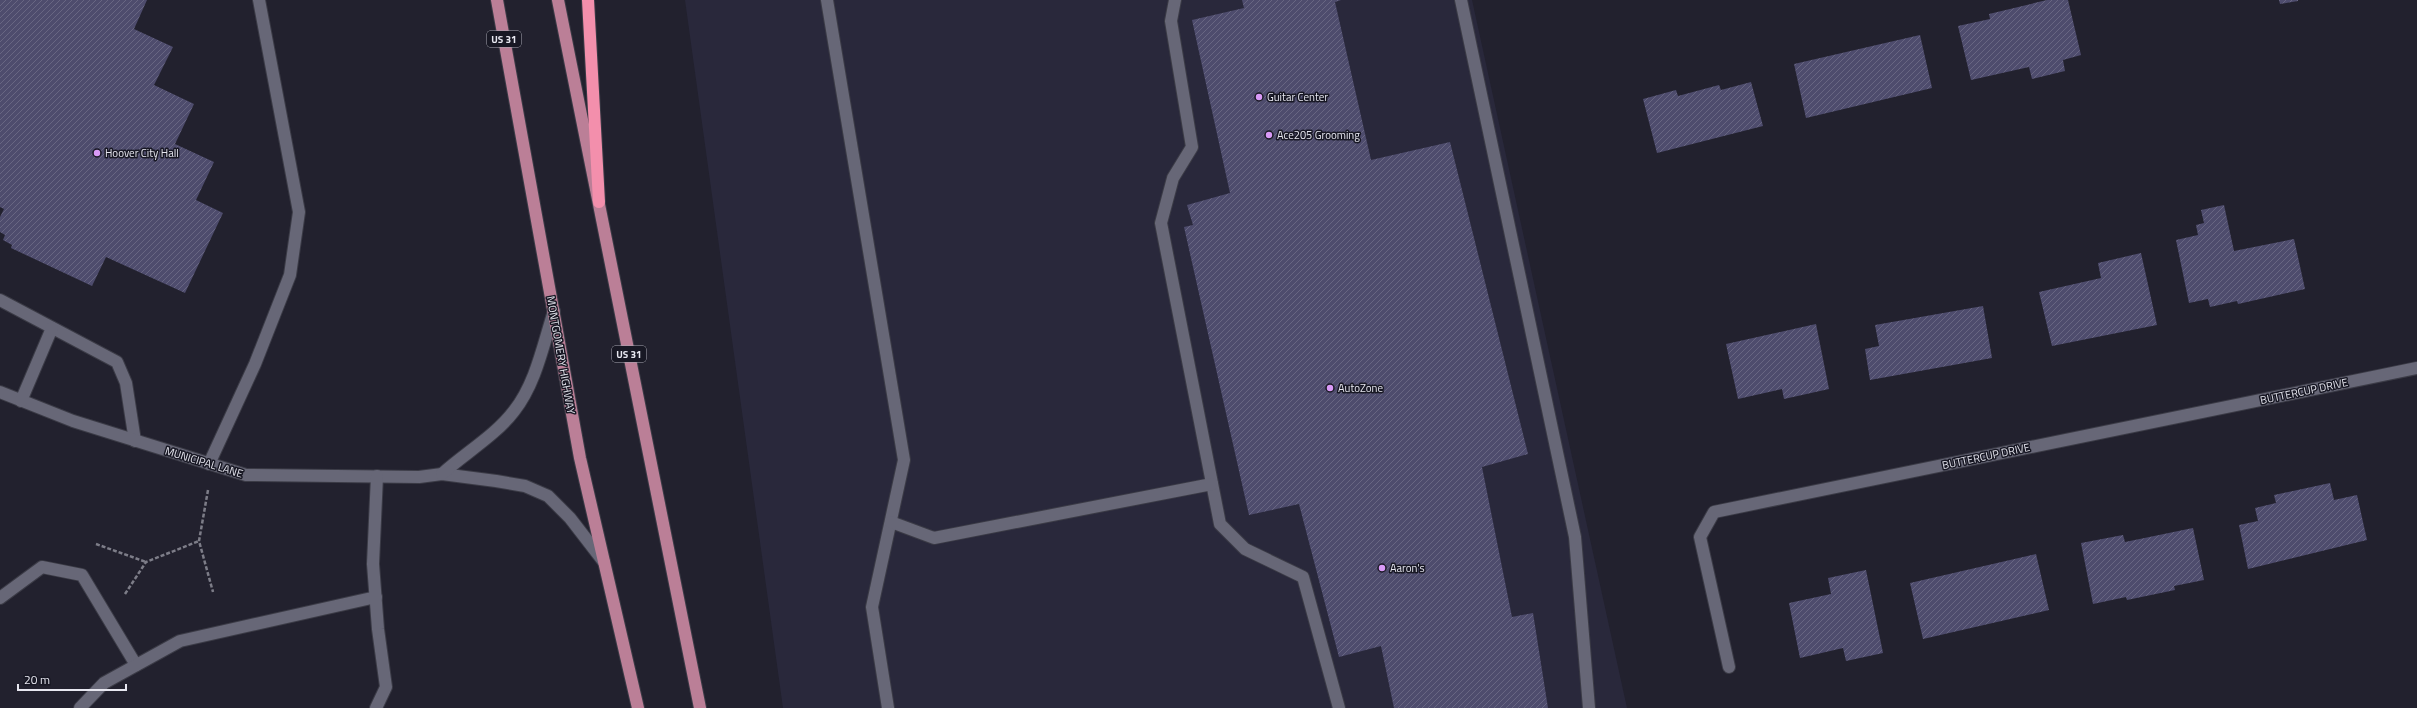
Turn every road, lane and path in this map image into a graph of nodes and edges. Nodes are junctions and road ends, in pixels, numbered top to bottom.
1 (259, 0) edge
2 (497, 0) edge
3 (558, 0) edge
4 (588, 0) edge
5 (827, 0) edge
6 (1175, 0) edge
7 (1461, 0) edge
8 (599, 202) junction
9 (0, 300) edge
10 (554, 312) junction
11 (52, 328) junction
12 (2417, 368) edge
13 (0, 392) edge
14 (21, 401) junction
15 (136, 441) junction
16 (210, 464) junction
17 (442, 474) junction
18 (377, 476) junction
19 (1212, 484) junction
20 (208, 490) dead end
21 (891, 522) junction
22 (199, 541) junction
23 (96, 544) dead end
24 (146, 562) junction
25 (604, 562) junction
26 (213, 592) dead end
27 (125, 594) dead end
28 (376, 596) junction
29 (0, 598) edge
30 (136, 665) junction
31 (1729, 667) dead end
32 (80, 708) edge
33 (376, 708) edge
34 (638, 708) edge
35 (700, 708) edge
36 (888, 708) edge
37 (1339, 708) edge
38 (1589, 708) edge

1 - 16 street
2 - 10 main road, MONTGOMERY HIGHWAY / US 31
3 - 8 main road, US 31
4 - 8 highway
5 - 21 street
6 - 19 street
7 - 38 street
8 - 35 main road, US 31
9 - 11 street
10 - 17 street
10 - 25 main road, MONTGOMERY HIGHWAY / US 31
11 - 14 street
11 - 15 street
12 - 31 street, BUTTERCUP DRIVE
13 - 14 street, MUNICIPAL LANE
14 - 15 street, MUNICIPAL LANE
15 - 16 street, MUNICIPAL LANE
16 - 18 street, MUNICIPAL LANE
17 - 18 street, MUNICIPAL LANE
17 - 25 street, MUNICIPAL LANE
18 - 28 street
19 - 21 street
19 - 37 street
20 - 22 path
21 - 36 street
22 - 24 path
22 - 26 path
23 - 24 path
24 - 27 path
25 - 34 main road, MONTGOMERY HIGHWAY / US 31
28 - 30 street
28 - 33 street
29 - 30 street
30 - 32 street

